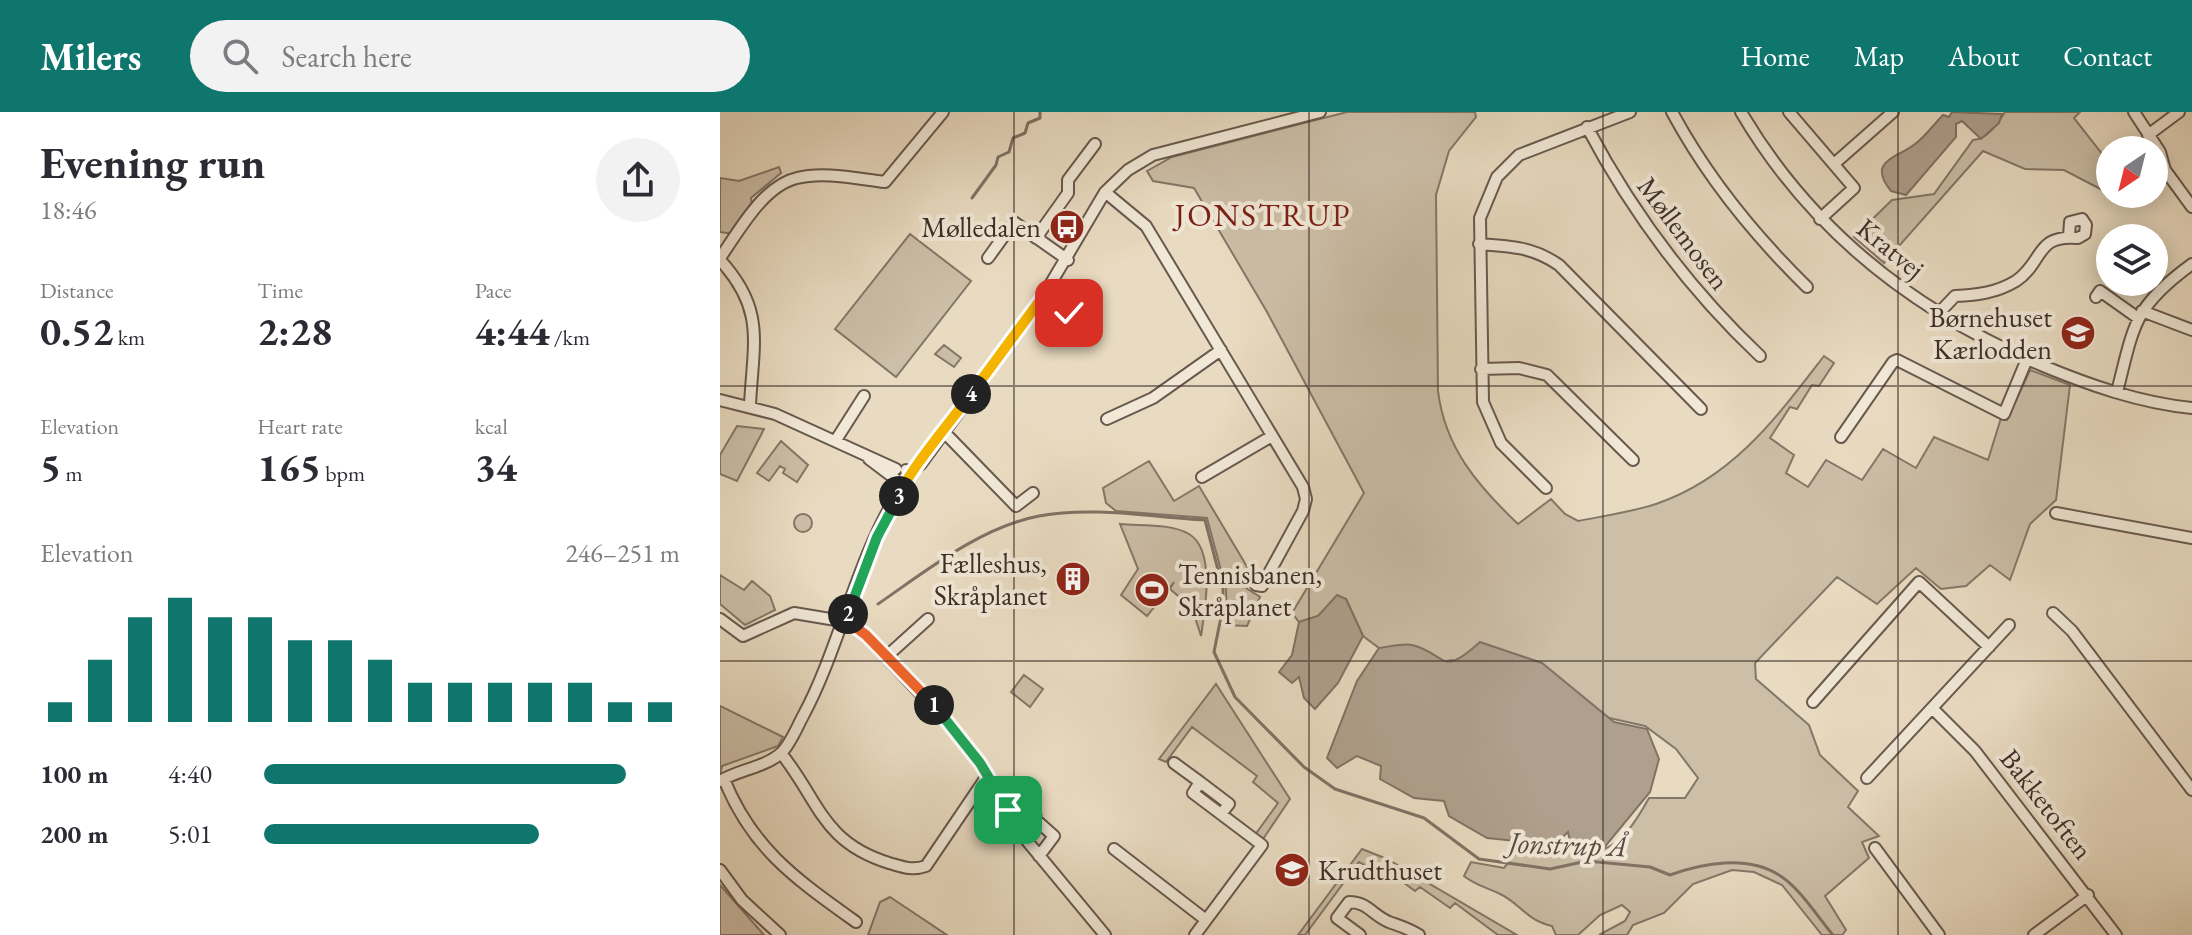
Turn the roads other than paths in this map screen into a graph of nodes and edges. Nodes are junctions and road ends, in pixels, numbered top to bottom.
1 (943, 112) edge
2 (1320, 112) edge
3 (1630, 112) edge
4 (1672, 112) edge
5 (1741, 112) edge
6 (1789, 112) edge
7 (2134, 112) edge
8 (2179, 112) edge
9 (1886, 114) edge
10 (1587, 127) junction
11 (2148, 135) junction
12 (1095, 144) dead end
13 (1834, 164) junction
14 (1105, 192) junction
15 (2188, 192) edge
16 (2192, 207) edge
17 (1820, 219) junction
18 (2069, 236) dead end
19 (1036, 238) junction
20 (1479, 244) junction
21 (988, 258) dead end
22 (720, 259) edge
23 (1068, 260) junction
24 (2192, 264) edge
25 (1807, 287) dead end
26 (1044, 295) junction
27 (2096, 297) dead end
28 (1069, 313) dead end
29 (1938, 314) junction
30 (2140, 314) junction
31 (2190, 325) edge
32 (1221, 350) junction
33 (1760, 356) dead end
34 (2027, 359) junction
35 (1481, 369) junction
36 (2117, 392) junction
37 (864, 396) dead end
38 (720, 400) edge
39 (750, 405) junction
40 (2192, 408) edge
41 (1701, 409) dead end
42 (1107, 419) dead end
43 (944, 432) junction
44 (1272, 436) junction
45 (1841, 437) dead end
46 (836, 440) junction
47 (1633, 460) dead end
48 (900, 476) junction
49 (1202, 477) dead end
50 (1546, 488) dead end
51 (1033, 493) dead end
52 (2056, 513) dead end
53 (2192, 538) edge
54 (1256, 585) dead end
55 (2053, 613) dead end
56 (720, 619) edge
57 (928, 619) dead end
58 (846, 620) junction
59 (2009, 625) dead end
60 (1989, 647) junction
61 (887, 656) junction
62 (1813, 702) dead end
63 (1932, 708) junction
64 (781, 753) junction
65 (1174, 763) dead end
66 (987, 776) junction
67 (1867, 778) dead end
68 (722, 780) edge
69 (2192, 790) edge
70 (1020, 793) dead end
71 (1875, 848) dead end
72 (1114, 849) dead end
73 (1039, 856) junction
74 (720, 870) edge
75 (2088, 895) junction
76 (1206, 920) junction
77 (856, 922) dead end
78 (1197, 934) edge
79 (780, 935) edge
80 (1105, 935) edge
81 (1360, 935) edge
82 (1419, 935) edge
83 (1939, 935) edge
84 (2034, 935) edge
85 (2116, 935) edge

1 - 22 street
2 - 14 street
3 - 10 street
4 - 25 street, Møllemosen
5 - 17 street, Kratvej
6 - 13 street
7 - 11 street
8 - 11 street
9 - 13 street
10 - 20 street
10 - 33 street, Møllemosen
11 - 15 street
12 - 19 street
13 - 17 street
14 - 23 street
14 - 32 street
15 - 16 street
17 - 29 street, Kratvej
18 - 29 street
19 - 21 street
19 - 23 street
20 - 35 street
20 - 41 street
22 - 39 street
23 - 26 street
24 - 30 street
26 - 28 street
26 - 43 street
27 - 30 street
29 - 34 street, Kratvej
30 - 31 street
30 - 36 street
32 - 42 street
32 - 44 street
34 - 36 street, Kratvej
34 - 45 street
35 - 47 street
35 - 50 street
36 - 40 street, Kratvej
37 - 46 street
38 - 39 street
39 - 46 street
43 - 48 street
43 - 51 street
44 - 49 street
44 - 54 street
46 - 48 street
48 - 58 street
52 - 53 street
55 - 69 street
56 - 58 street
57 - 61 street
58 - 61 street
58 - 64 street
59 - 60 street
60 - 62 street
60 - 63 street
61 - 66 street
63 - 67 street
63 - 75 street, Bakketoften
64 - 66 street
64 - 68 street
65 - 76 street
66 - 73 street
68 - 77 street
70 - 73 street
71 - 83 street
72 - 76 street
73 - 80 street
74 - 79 street
75 - 84 street
75 - 85 street, Bakketoften
76 - 78 street
81 - 82 street

